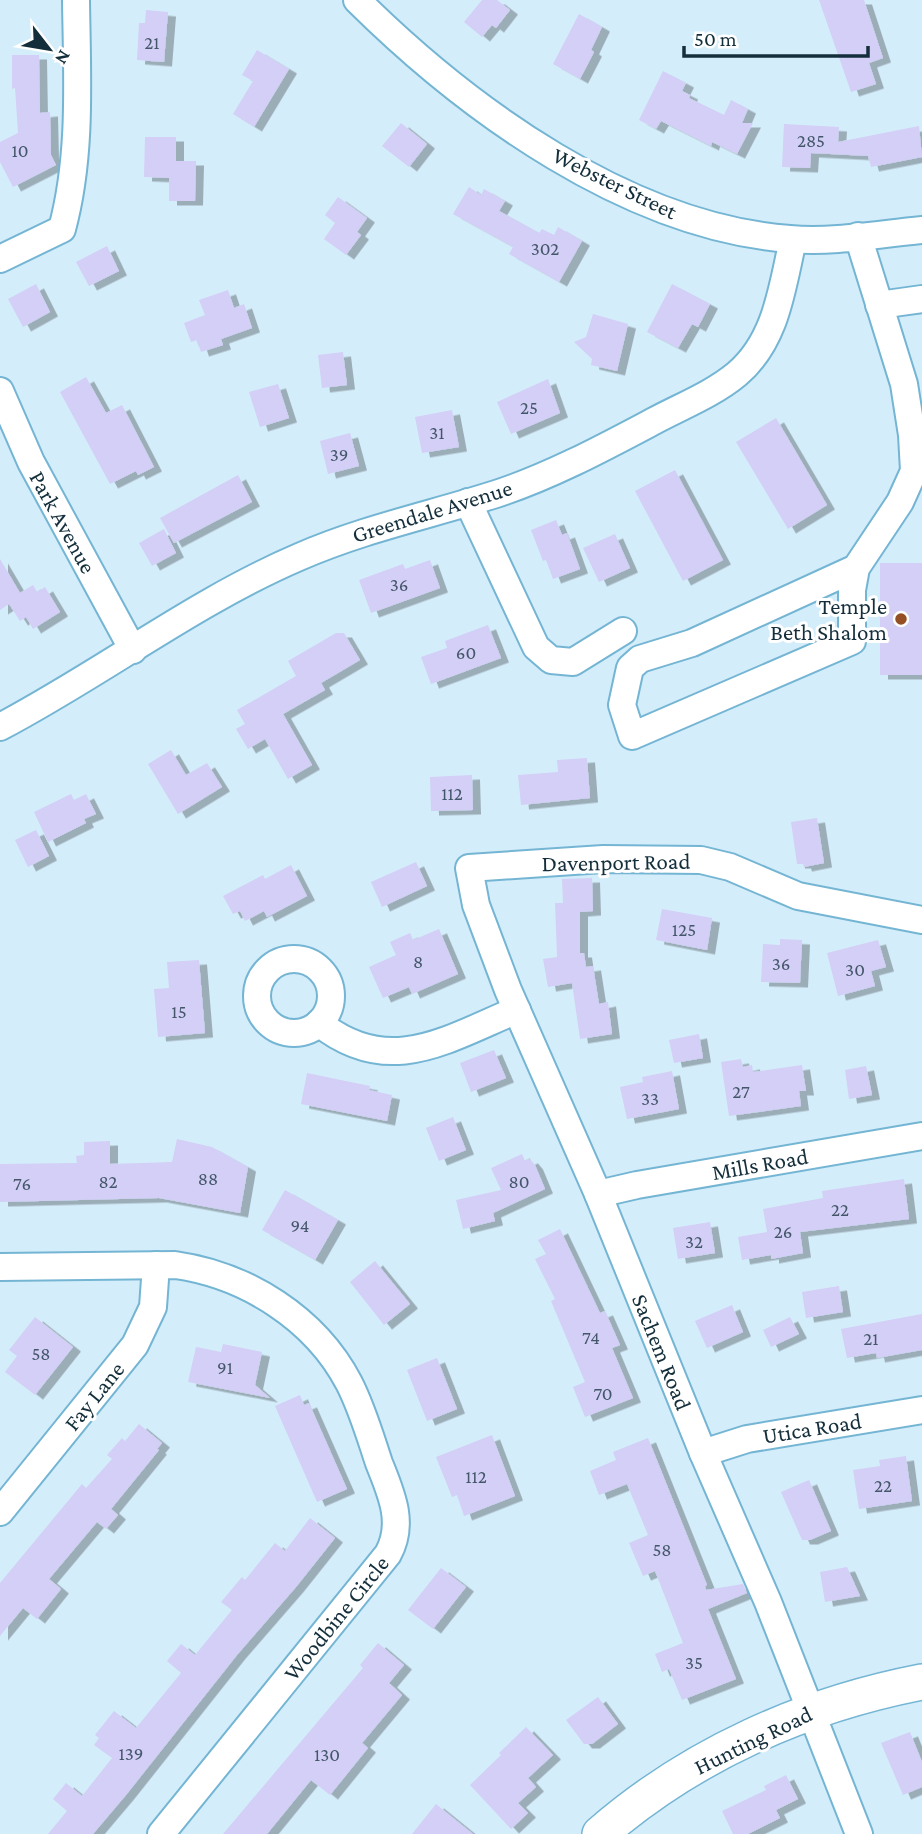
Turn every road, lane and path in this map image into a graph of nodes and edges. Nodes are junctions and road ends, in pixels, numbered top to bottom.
1 (76, 0) edge
2 (357, 0) edge
3 (922, 230) edge
4 (858, 236) junction
5 (793, 240) junction
6 (0, 259) edge
7 (922, 299) edge
8 (879, 306) junction
9 (0, 391) edge
10 (918, 471) edge
11 (468, 502) junction
12 (856, 568) junction
13 (133, 650) junction
14 (640, 659) junction
15 (0, 727) edge
16 (469, 869) joint
17 (922, 920) edge
18 (517, 1010) junction
19 (319, 1023) dead end
20 (922, 1136) edge
21 (598, 1194) junction
22 (156, 1265) junction
23 (0, 1267) edge
24 (922, 1410) edge
25 (703, 1453) junction
26 (0, 1512) edge
27 (922, 1682) edge
28 (810, 1711) junction
29 (161, 1834) edge
30 (600, 1834) edge
31 (859, 1834) edge

1 - 6 street
2 - 5 street, Webster Street
3 - 4 street, Webster Street
4 - 5 street, Webster Street
4 - 8 street
5 - 11 street, Greendale Avenue
7 - 8 street
8 - 10 street
9 - 13 street, Park Avenue
10 - 12 street
11 - 13 street, Greendale Avenue
11 - 14 street
12 - 14 street
12 - 14 street
13 - 15 street, Greendale Avenue
16 - 17 street, Davenport Road
16 - 18 street, Sachem Road
18 - 19 street
18 - 21 street, Sachem Road
20 - 21 street, Mills Road
21 - 25 street, Sachem Road
22 - 23 street, Woodbine Circle
22 - 26 street, Fay Lane
22 - 29 street, Woodbine Circle
24 - 25 street, Utica Road
25 - 28 street, Sachem Road
27 - 28 main road, Hunting Road
28 - 30 main road, Hunting Road
28 - 31 street, Sachem Road

